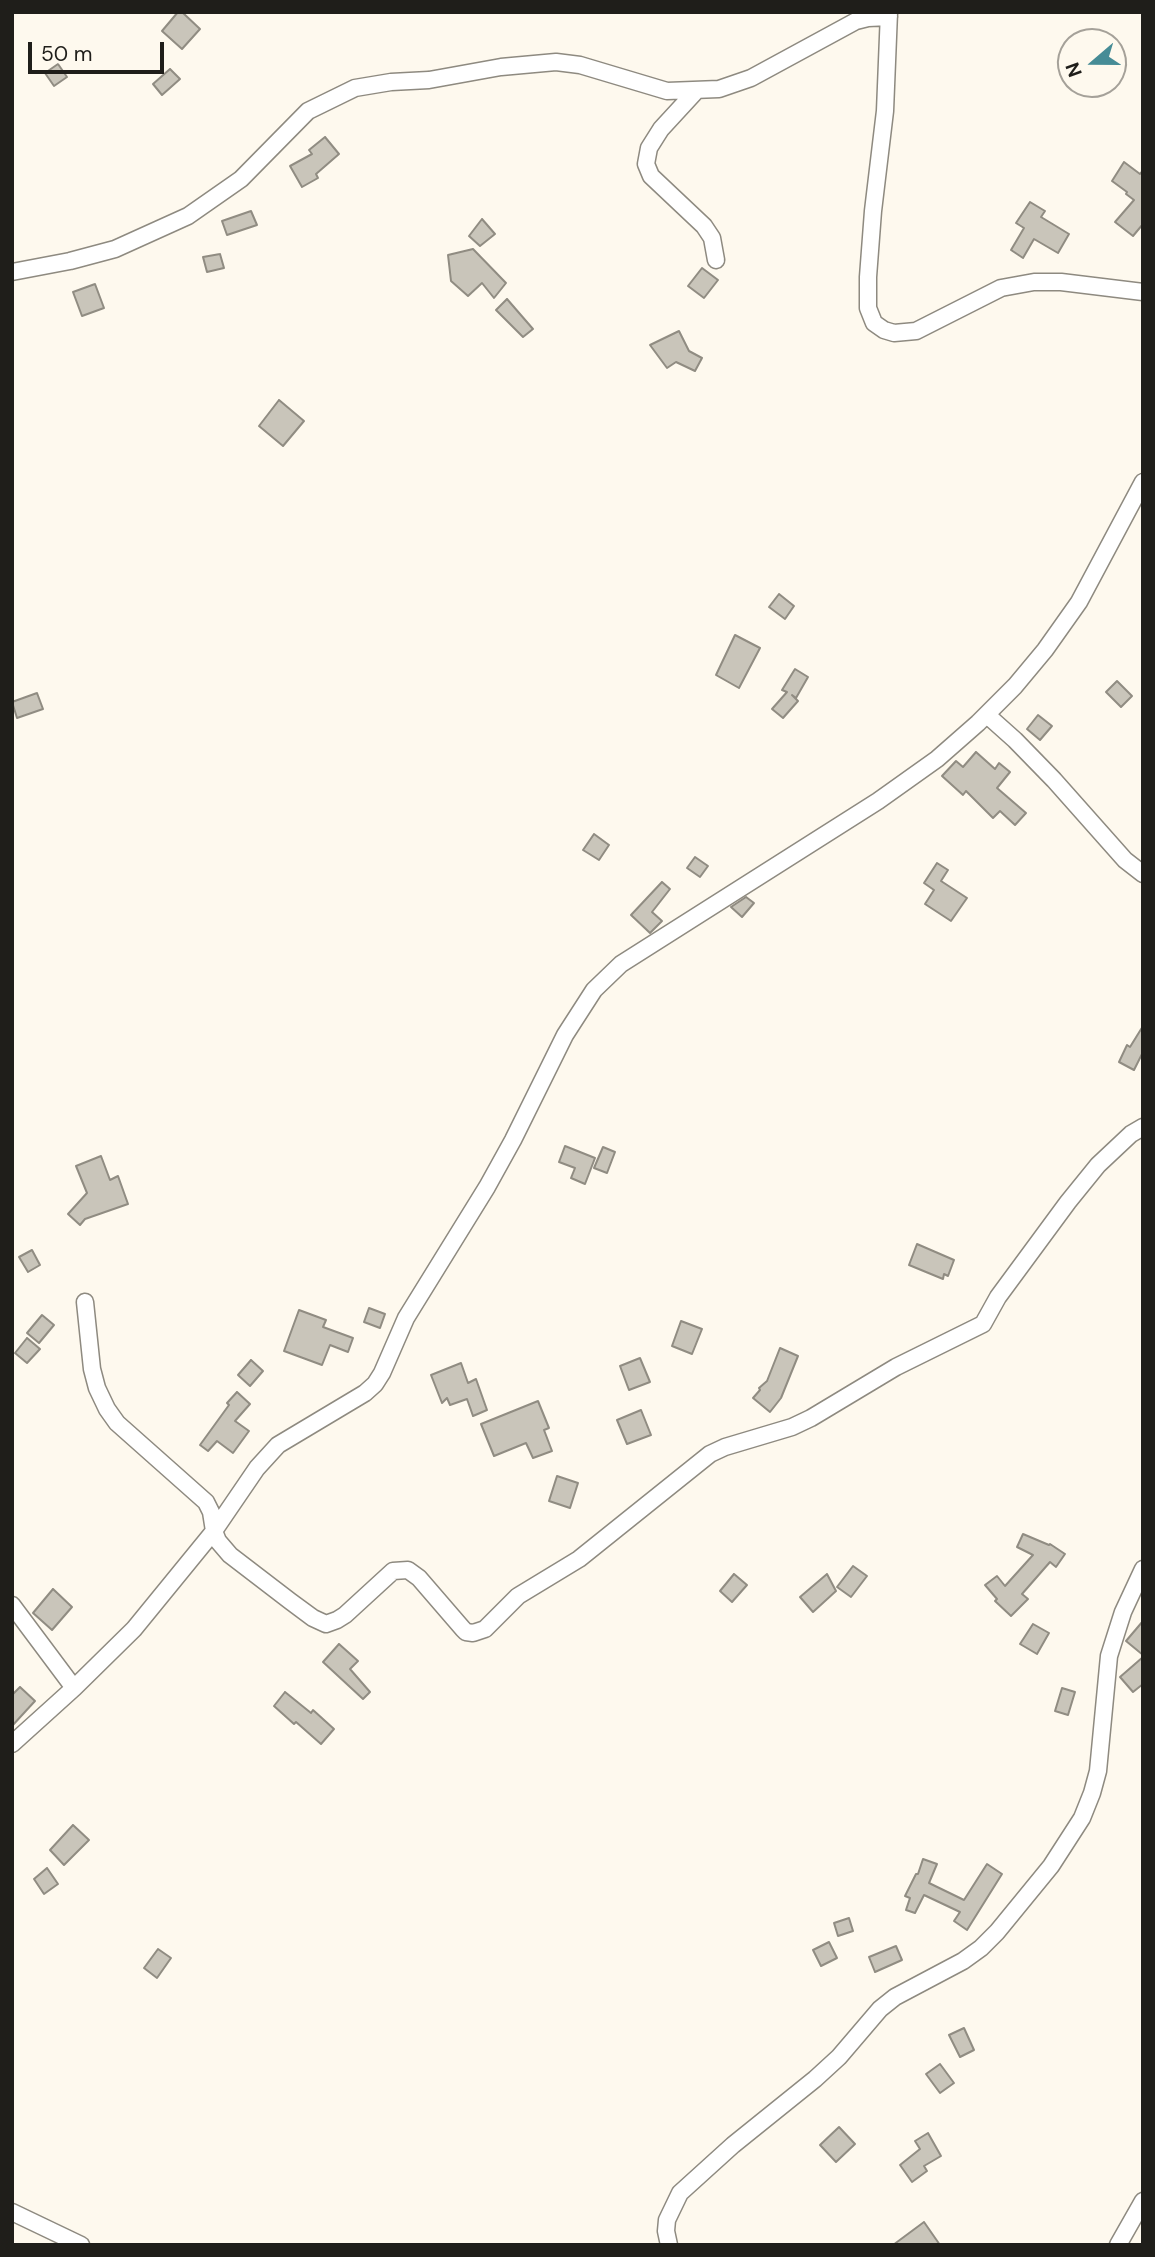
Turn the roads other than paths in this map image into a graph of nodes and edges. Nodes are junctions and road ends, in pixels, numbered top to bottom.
1 (889, 15) edge
2 (695, 91) junction
3 (716, 260) dead end
4 (12, 272) edge
5 (1143, 292) edge
6 (1143, 482) edge
7 (986, 715) junction
8 (1143, 874) edge
9 (1143, 1127) edge
10 (85, 1303) dead end
11 (214, 1531) junction
12 (1143, 1569) edge
13 (12, 1605) edge
14 (74, 1688) junction
15 (12, 1744) edge
16 (1143, 2201) edge
17 (12, 2212) edge
18 (81, 2245) edge
19 (670, 2245) edge
20 (1118, 2245) edge

1 - 2 street
1 - 5 street
2 - 3 street
2 - 4 street
6 - 7 street
7 - 8 street
7 - 11 street
9 - 11 street
10 - 11 street
11 - 14 street
12 - 19 street
13 - 14 street
14 - 15 street
16 - 20 street
17 - 18 street

